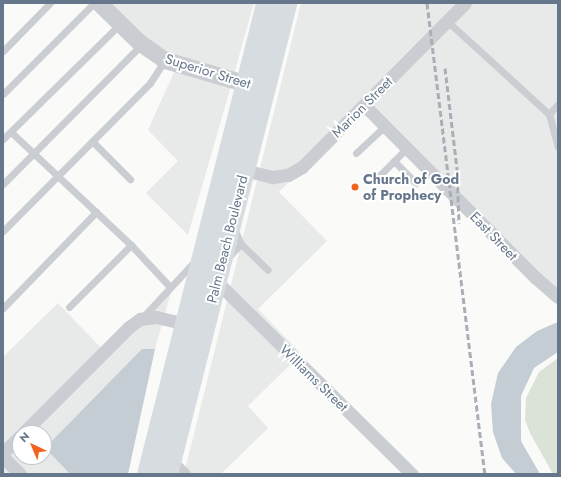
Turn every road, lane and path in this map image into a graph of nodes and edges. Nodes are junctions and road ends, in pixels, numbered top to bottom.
1 (50, 3) edge
2 (94, 3) edge
3 (99, 3) edge
4 (266, 3) edge
5 (286, 3) edge
6 (465, 3) edge
7 (447, 21) junction
8 (120, 24) junction
9 (142, 44) junction
10 (3, 51) edge
11 (165, 60) junction
12 (255, 86) junction
13 (3, 94) edge
14 (558, 104) edge
15 (364, 105) junction
16 (549, 114) junction
17 (385, 126) junction
18 (11, 132) junction
19 (3, 139) edge
20 (92, 141) junction
21 (558, 147) edge
22 (407, 148) junction
23 (356, 153) dead end
24 (32, 154) junction
25 (394, 161) junction
26 (244, 170) junction
27 (58, 176) junction
28 (378, 177) dead end
29 (130, 180) dead end
30 (416, 183) dead end
31 (3, 184) edge
32 (96, 212) junction
33 (231, 223) junction
34 (3, 231) edge
35 (241, 244) junction
36 (131, 245) junction
37 (202, 252) junction
38 (223, 255) junction
39 (268, 270) dead end
40 (217, 282) junction
41 (170, 288) junction
42 (558, 297) edge
43 (69, 307) dead end
44 (3, 308) edge
45 (140, 319) junction
46 (186, 324) junction
47 (162, 419) junction
48 (31, 425) edge
49 (12, 444) edge
50 (3, 453) edge
51 (3, 458) edge
52 (174, 470) edge
53 (20, 474) edge
54 (147, 474) edge
55 (412, 474) edge

1 - 10 lane
2 - 13 lane
3 - 8 street, Superior Street
4 - 12 main road, Palm Beach Boulevard
5 - 12 main road, Palm Beach Boulevard
6 - 7 street, Marion Street
7 - 15 street, Marion Street
7 - 16 lane
8 - 9 street, Superior Street
8 - 18 lane
9 - 11 street, Superior Street
9 - 24 lane
11 - 12 street, Superior Street
11 - 20 lane
12 - 26 main road, Palm Beach Boulevard
12 - 37 main road, Palm Beach Boulevard
14 - 16 lane
15 - 17 street, East Street
15 - 26 street, Marion Street
16 - 21 lane
17 - 22 street, East Street
17 - 23 lane
18 - 19 lane
18 - 24 lane
20 - 27 lane
20 - 29 lane
22 - 25 lane
22 - 42 street, East Street
24 - 27 lane
24 - 31 lane
25 - 28 lane
25 - 30 lane
26 - 33 main road, Palm Beach Boulevard
27 - 32 lane
27 - 34 lane
32 - 36 lane
32 - 44 lane
33 - 35 lane
33 - 38 main road, Palm Beach Boulevard
35 - 38 lane
35 - 39 lane
36 - 41 lane
36 - 43 lane
37 - 41 lane
37 - 46 main road, Palm Beach Boulevard
38 - 40 main road, Palm Beach Boulevard
40 - 52 main road, Palm Beach Boulevard
40 - 55 street, Williams Street
41 - 45 lane
45 - 46 street
45 - 48 street
46 - 47 main road, Palm Beach Boulevard
47 - 52 main road
47 - 54 main road, Palm Beach Boulevard
49 - 50 street
51 - 53 street

